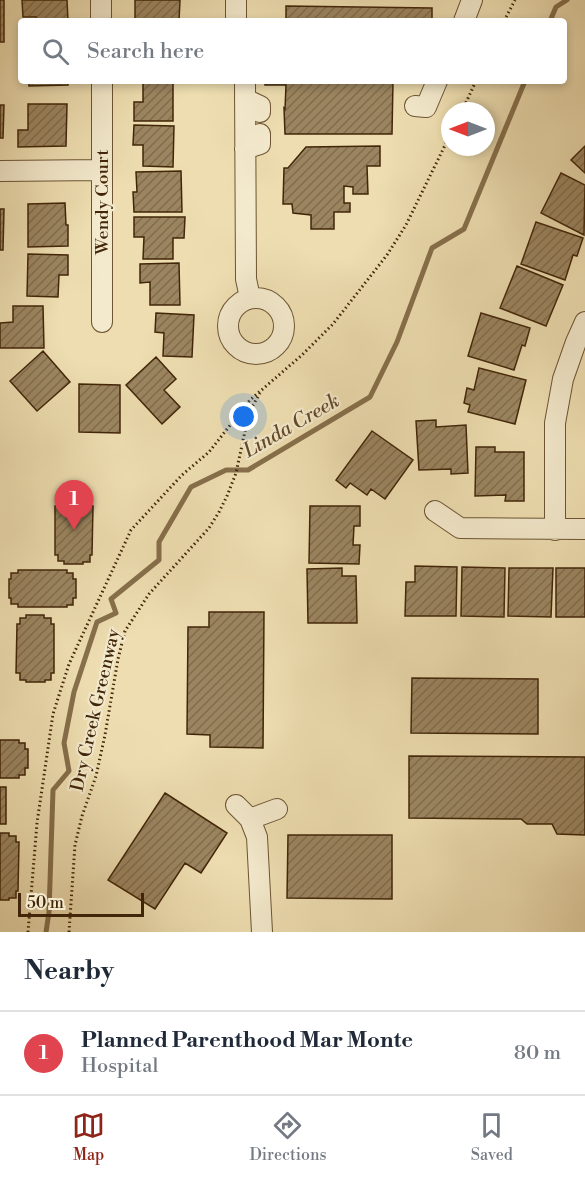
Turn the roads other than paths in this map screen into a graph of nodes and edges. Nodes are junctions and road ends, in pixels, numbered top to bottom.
1 (101, 0) edge
2 (236, 0) edge
3 (472, 0) edge
4 (101, 18) edge
5 (236, 18) edge
6 (465, 18) edge
7 (102, 84) edge
8 (436, 84) edge
9 (245, 90) edge
10 (415, 106) dead end
11 (260, 112) dead end
12 (260, 134) dead end
13 (245, 149) junction
14 (102, 170) junction
15 (0, 171) edge
16 (250, 298) dead end
17 (102, 322) dead end
18 (585, 322) edge
19 (435, 511) dead end
20 (555, 530) junction
21 (585, 530) edge
22 (236, 805) dead end
23 (277, 808) dead end
24 (250, 819) junction
25 (262, 932) edge

1 - 4 street
2 - 5 street
3 - 6 street
7 - 14 street, Wendy Court
8 - 10 street
9 - 11 street
9 - 13 street
12 - 13 street
13 - 16 street
14 - 15 street
14 - 17 street, Wendy Court
18 - 20 street
19 - 20 street
20 - 21 street
22 - 24 street
23 - 24 street
24 - 25 street

